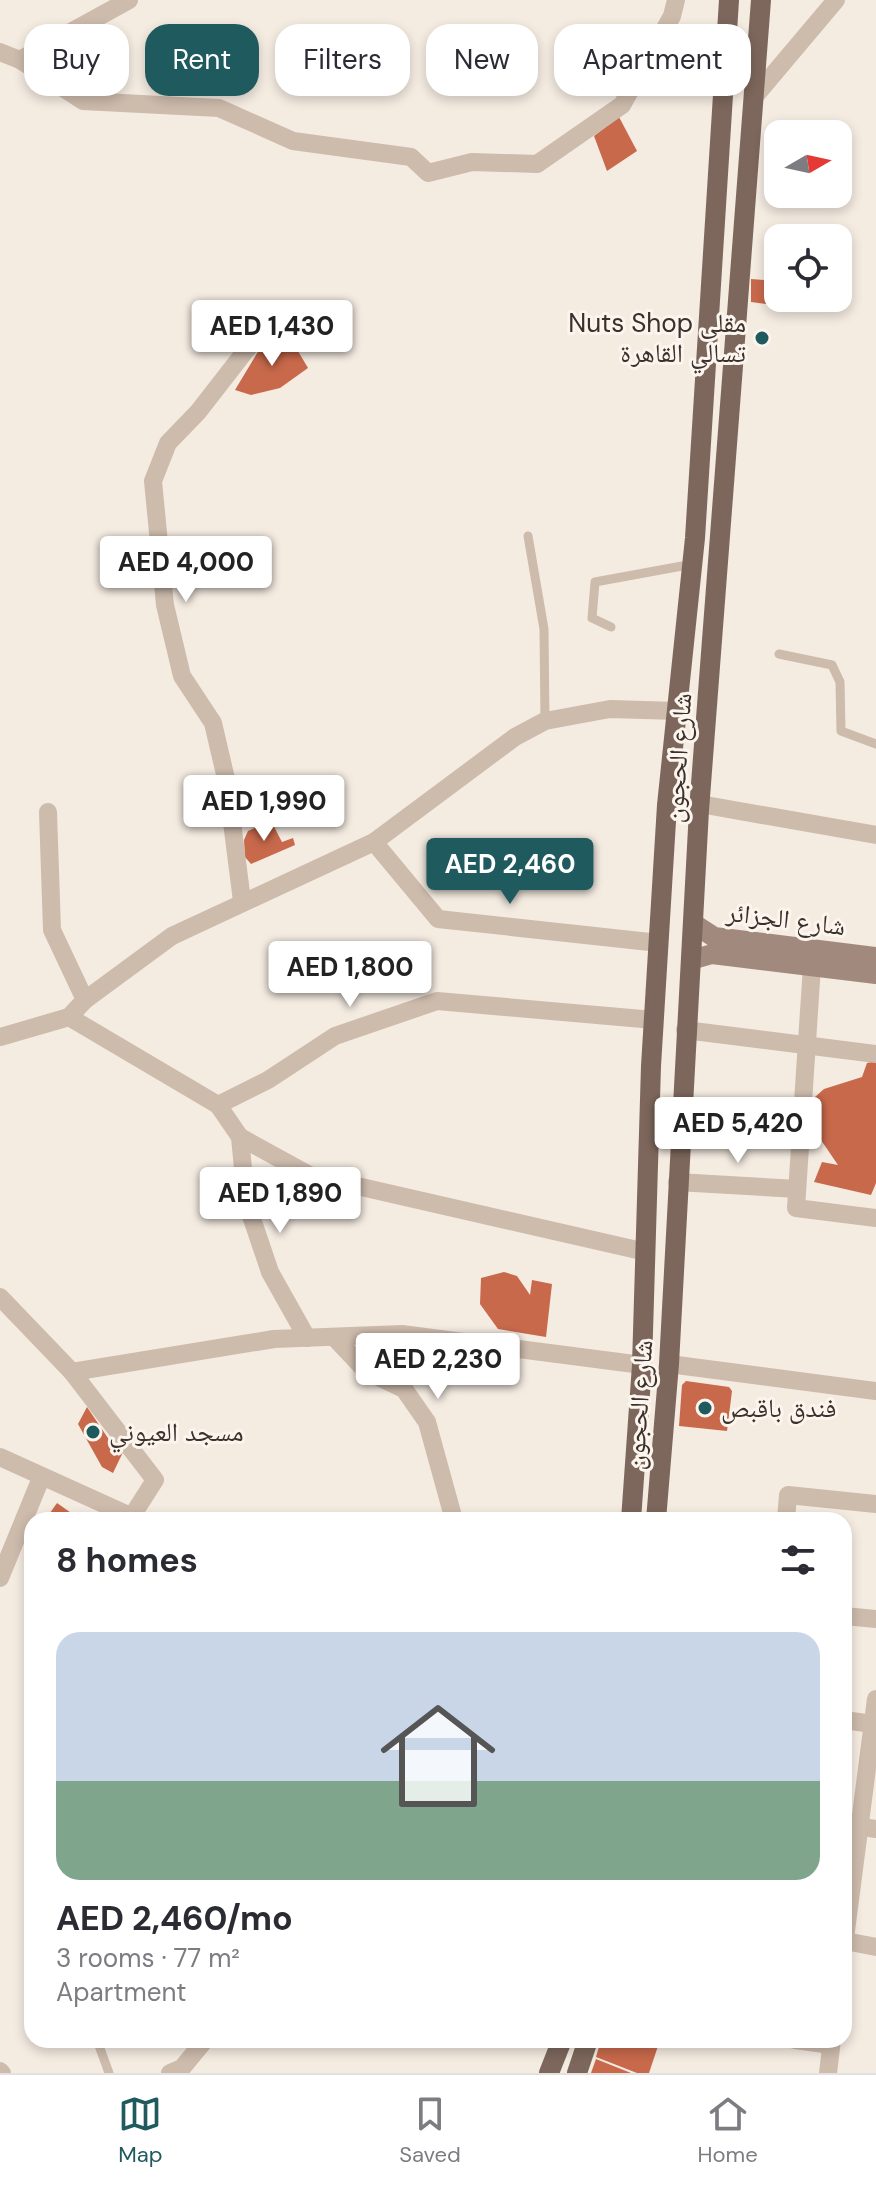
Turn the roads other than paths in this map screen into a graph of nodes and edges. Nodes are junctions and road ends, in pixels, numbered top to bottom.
1 (129, 0) edge
2 (676, 0) edge
3 (729, 0) edge
4 (761, 0) edge
5 (836, 0) edge
6 (0, 52) edge
7 (20, 60) junction
8 (755, 96) junction
9 (279, 324) dead end
10 (528, 536) dead end
11 (693, 564) junction
12 (611, 627) dead end
13 (779, 654) dead end
14 (677, 711) junction
15 (545, 721) junction
16 (876, 744) edge
17 (700, 804) junction
18 (48, 812) dead end
19 (876, 835) edge
20 (374, 842) junction
21 (242, 901) junction
22 (694, 924) junction
23 (659, 943) junction
24 (876, 957) edge
25 (691, 960) junction
26 (812, 966) junction
27 (876, 974) edge
28 (85, 1000) junction
29 (69, 1017) junction
30 (654, 1020) junction
31 (685, 1030) junction
32 (0, 1037) edge
33 (808, 1047) junction
34 (876, 1054) edge
35 (218, 1105) junction
36 (240, 1137) junction
37 (677, 1182) junction
38 (797, 1189) junction
39 (876, 1218) edge
40 (646, 1252) junction
41 (0, 1297) edge
42 (334, 1337) junction
43 (307, 1338) junction
44 (669, 1364) junction
45 (642, 1365) junction
46 (72, 1372) junction
47 (876, 1391) edge
48 (0, 1457) edge
49 (41, 1478) junction
50 (876, 1504) edge
51 (27, 1512) edge
52 (122, 1512) edge
53 (139, 1512) edge
54 (452, 1512) edge
55 (632, 1512) edge
56 (657, 1512) edge
57 (787, 1512) edge
58 (24, 1519) edge
59 (0, 1578) edge
60 (852, 1617) edge
61 (876, 1619) edge
62 (876, 1699) edge
63 (852, 1721) edge
64 (873, 1724) junction
65 (860, 1826) edge
66 (852, 1885) edge
67 (852, 1945) edge
68 (876, 1947) edge
69 (100, 2048) edge
70 (198, 2048) edge
71 (559, 2048) edge
72 (585, 2048) edge
73 (830, 2048) edge
74 (109, 2073) edge
75 (170, 2073) edge
76 (549, 2073) edge
77 (577, 2073) edge
78 (828, 2073) edge

1 - 7 street
2 - 7 street
3 - 11 main road, شارع الحجون
4 - 8 main road, شارع الحجون
5 - 8 street
6 - 7 street
8 - 17 main road, شارع الحجون
9 - 21 street
10 - 15 lane
11 - 12 lane
11 - 14 main road, شارع الحجون
13 - 16 lane
14 - 15 street
14 - 23 main road, شارع الحجون
15 - 20 street
17 - 19 street
17 - 22 main road, شارع الحجون
18 - 28 street
20 - 21 street
20 - 23 street
21 - 28 street
22 - 24 street, شارع الجزائر
22 - 25 main road, شارع الحجون
23 - 30 main road, شارع الحجون
25 - 26 street, شارع الجزائر
25 - 31 main road, شارع الحجون
26 - 27 street, شارع الجزائر
26 - 33 street
28 - 29 street
29 - 32 street
29 - 35 street
30 - 35 street
30 - 40 main road, شارع الحجون
31 - 33 street
31 - 37 main road, شارع الحجون
33 - 34 street
33 - 38 street
35 - 36 street
36 - 40 street
36 - 43 street
37 - 38 street
37 - 44 main road, شارع الحجون
38 - 39 street
40 - 45 main road, شارع الحجون
41 - 46 street
42 - 43 street
42 - 45 street
42 - 54 street
43 - 46 street
44 - 47 street
44 - 56 main road, شارع الحجون
45 - 55 main road, شارع الحجون
46 - 53 street
48 - 49 street
49 - 51 street
49 - 52 street
50 - 57 street
58 - 59 street
60 - 61 street
62 - 64 street
63 - 64 street
64 - 65 street
65 - 66 street
67 - 68 street
69 - 74 lane
70 - 75 street
71 - 76 main road
72 - 77 main road
73 - 78 street

